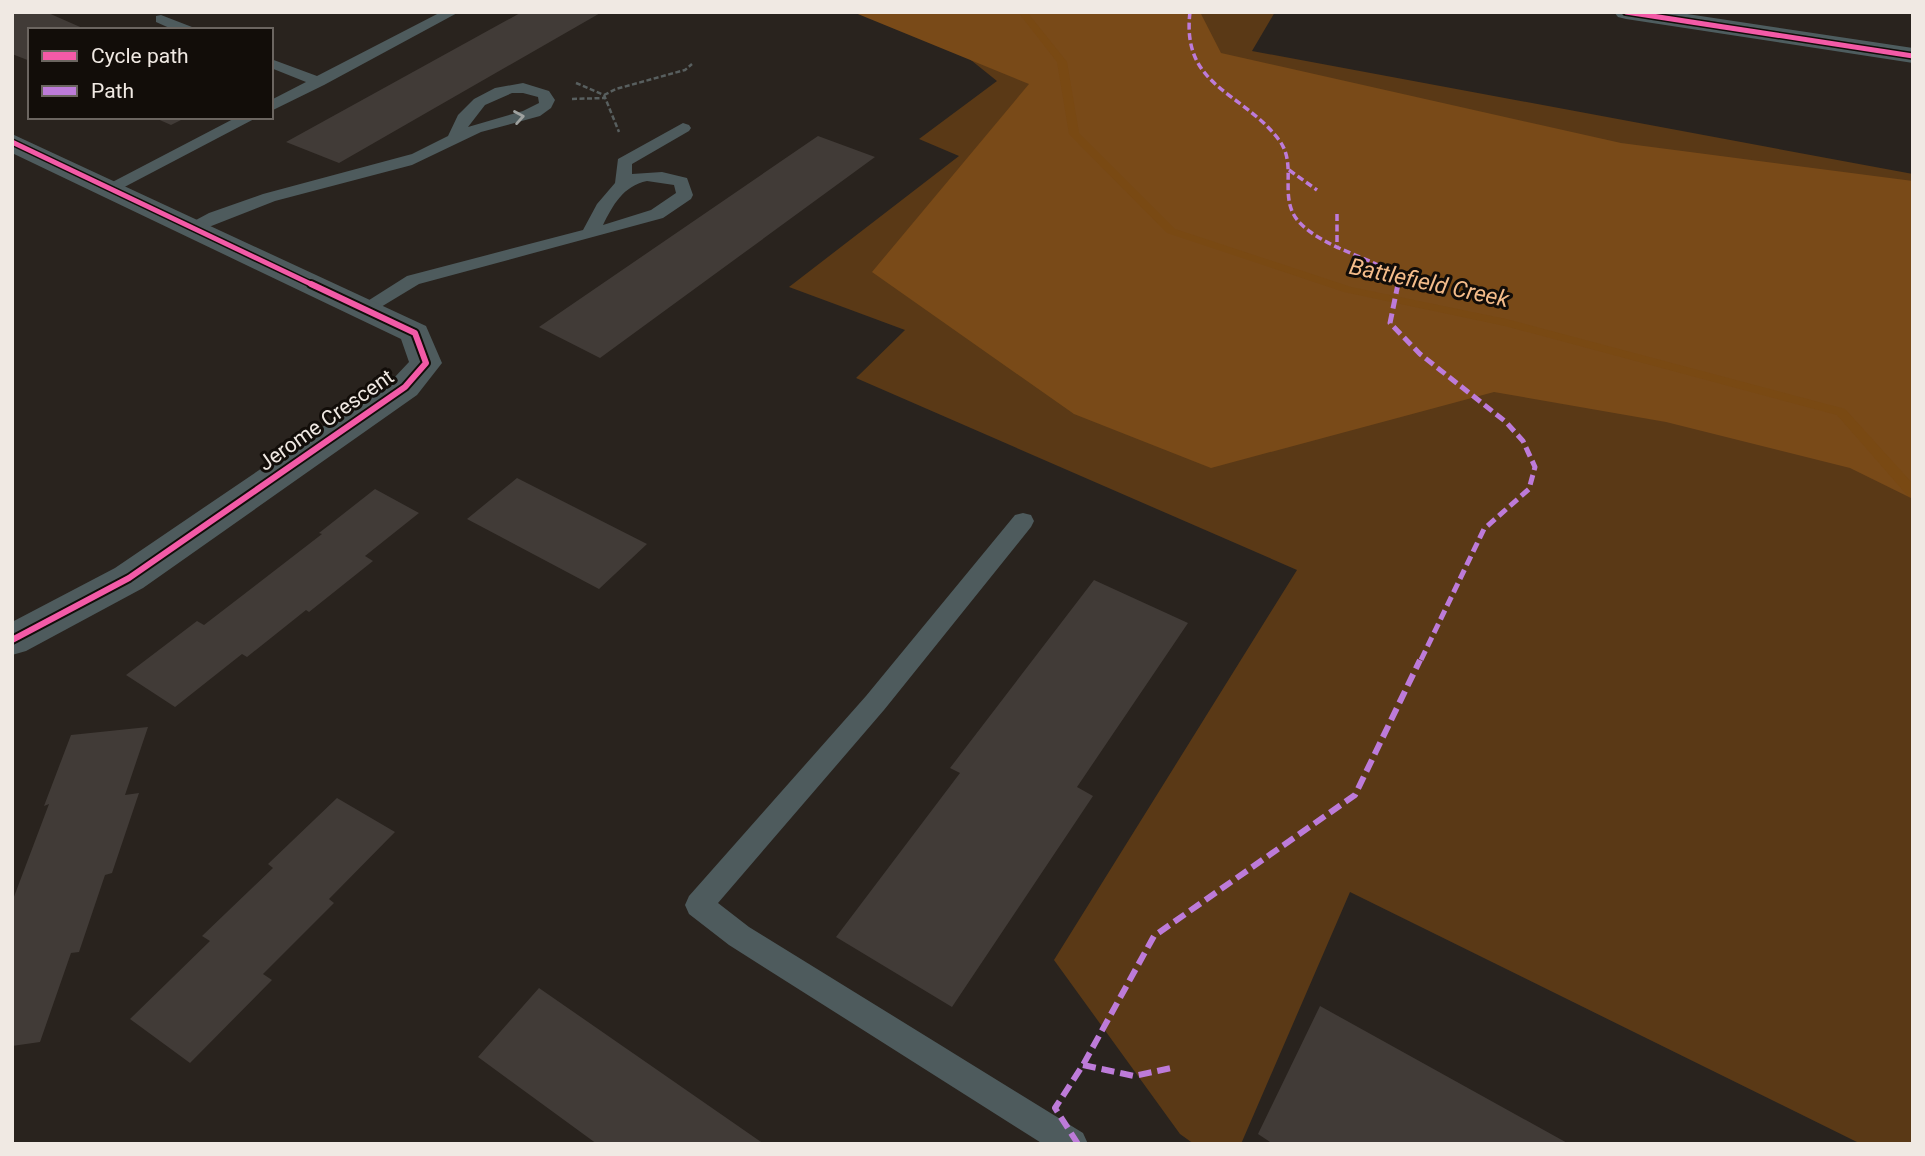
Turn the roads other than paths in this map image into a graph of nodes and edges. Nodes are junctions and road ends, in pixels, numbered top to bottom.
1 (452, 12) edge
2 (1626, 12) edge
3 (161, 19) dead end
4 (182, 28) edge
5 (1913, 55) edge
6 (273, 64) edge
7 (319, 82) junction
8 (273, 105) edge
9 (246, 119) edge
10 (683, 128) dead end
11 (455, 139) junction
12 (12, 142) edge
13 (623, 183) junction
14 (107, 189) junction
15 (190, 228) junction
16 (590, 234) junction
17 (364, 309) junction
18 (1023, 521) dead end
19 (12, 640) edge
20 (1072, 1144) edge

1 - 7 lane
2 - 5 street
3 - 4 lane
6 - 7 lane
7 - 8 lane
9 - 14 lane
10 - 13 lane
11 -> 11 lane
11 - 15 lane
12 - 14 street, Jerome Crescent
13 - 16 lane
13 - 16 lane
14 - 15 street, Jerome Crescent
15 - 17 street, Jerome Crescent
16 - 17 lane
17 - 19 street, Jerome Crescent
18 - 20 lane

